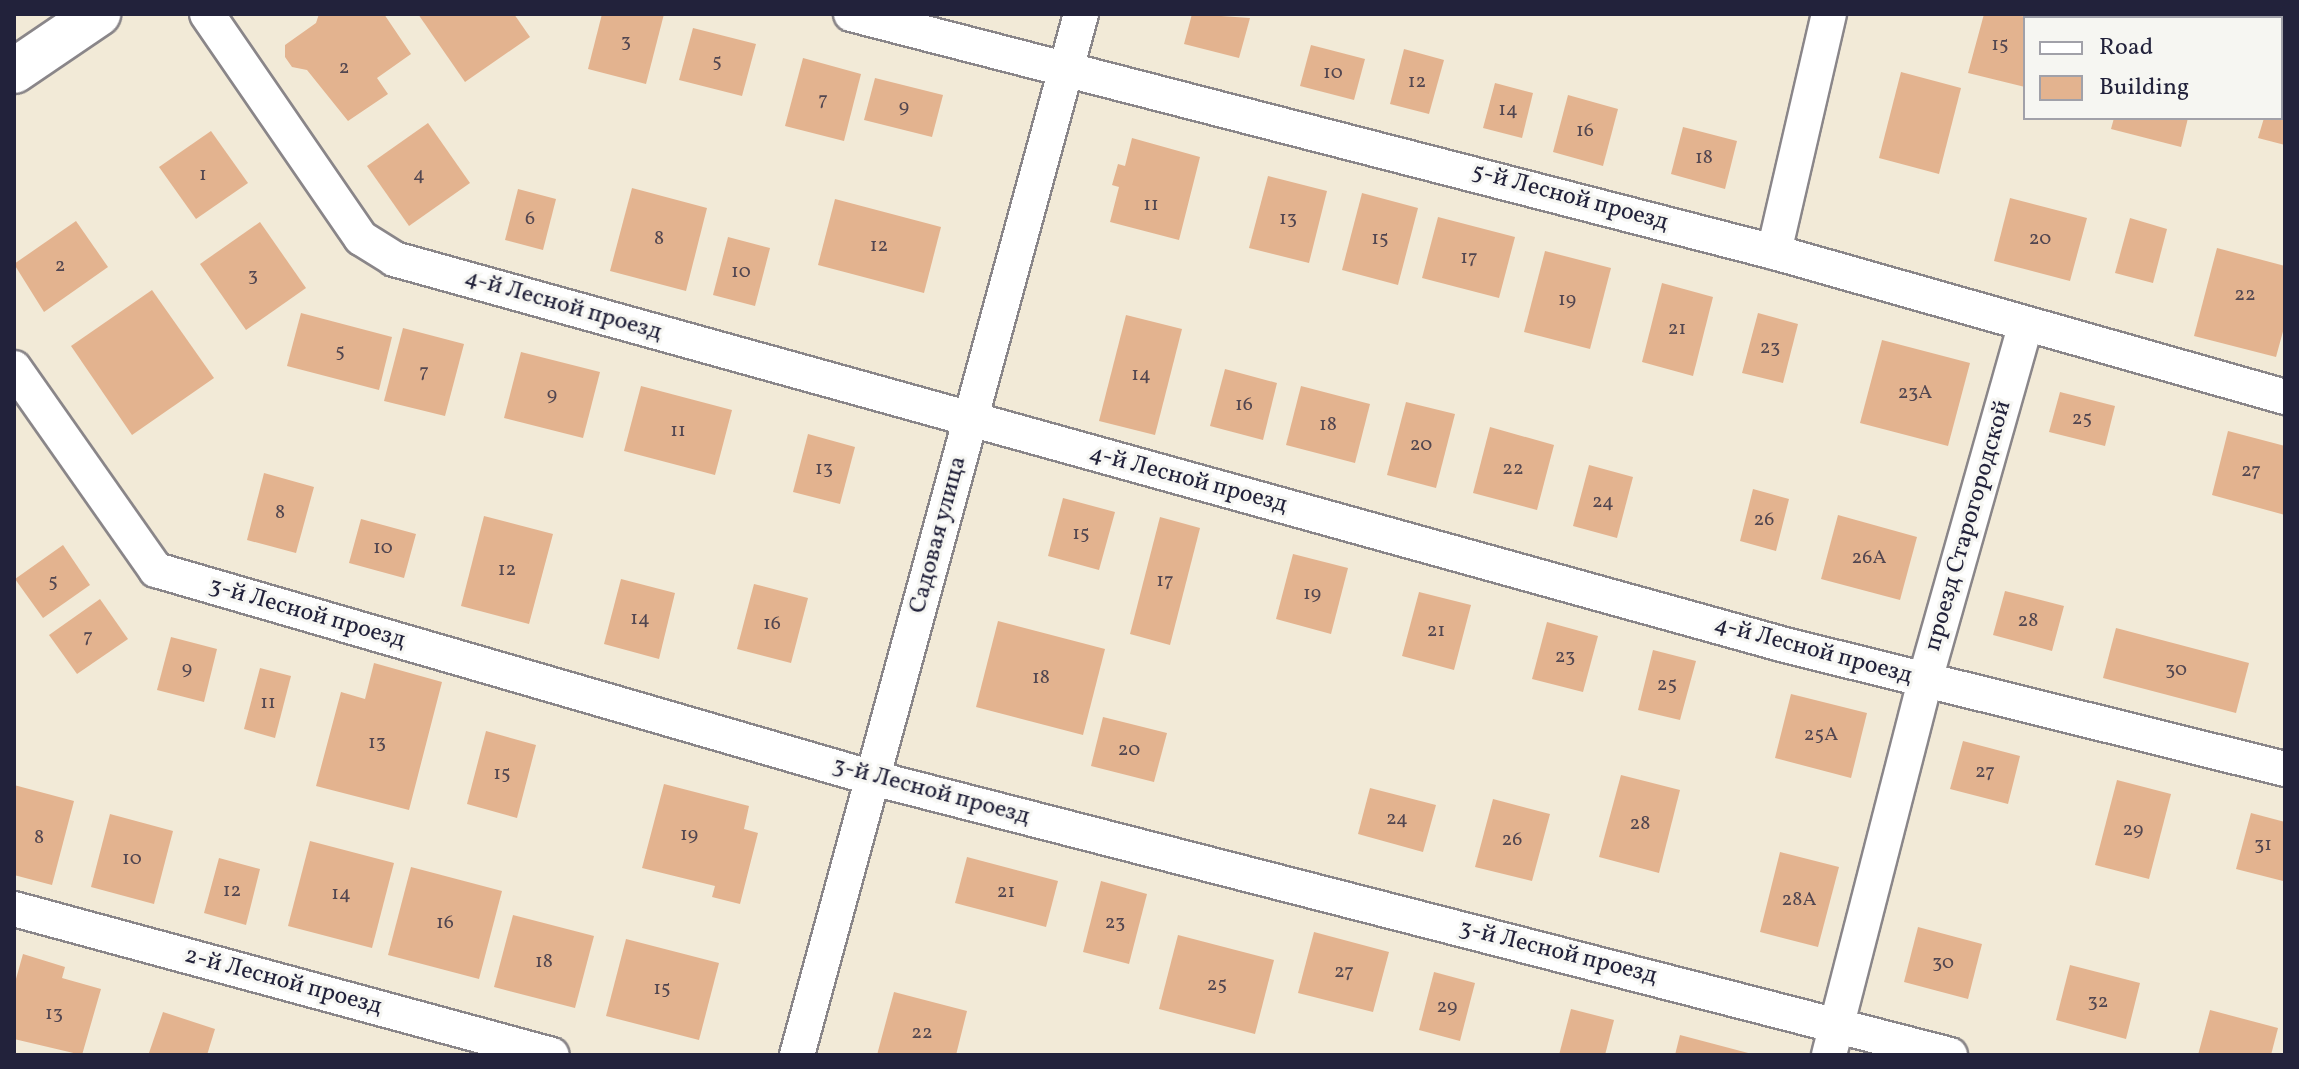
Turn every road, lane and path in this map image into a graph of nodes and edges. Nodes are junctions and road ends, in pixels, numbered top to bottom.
1 (98, 14) edge
2 (207, 14) edge
3 (851, 14) edge
4 (1081, 14) edge
5 (1829, 14) edge
6 (1067, 67) junction
7 (14, 71) edge
8 (1774, 252) junction
9 (2026, 324) junction
10 (14, 368) edge
11 (2285, 397) edge
12 (971, 420) junction
13 (1925, 680) junction
14 (2285, 769) edge
15 (873, 778) junction
16 (14, 909) edge
17 (1833, 1039) edge
18 (552, 1055) edge
19 (797, 1055) edge
20 (1950, 1055) edge

1 - 7 main road
2 - 12 street, 4-й Лесной проезд
3 - 6 street, 5-й Лесной проезд
4 - 6 street, Садовая улица
5 - 8 street
6 - 8 street, 5-й Лесной проезд
6 - 12 street, Садовая улица
8 - 9 street, 5-й Лесной проезд
9 - 11 street, 5-й Лесной проезд
9 - 13 street, проезд Старогородской
10 - 15 street, 3-й Лесной проезд
12 - 13 street, 4-й Лесной проезд
12 - 15 street, Садовая улица
13 - 14 street, 4-й Лесной проезд
13 - 17 street, проезд Старогородской
15 - 17 street, 3-й Лесной проезд
15 - 19 street, Садовая улица
16 - 18 street, 2-й Лесной проезд
17 - 20 street, 3-й Лесной проезд

